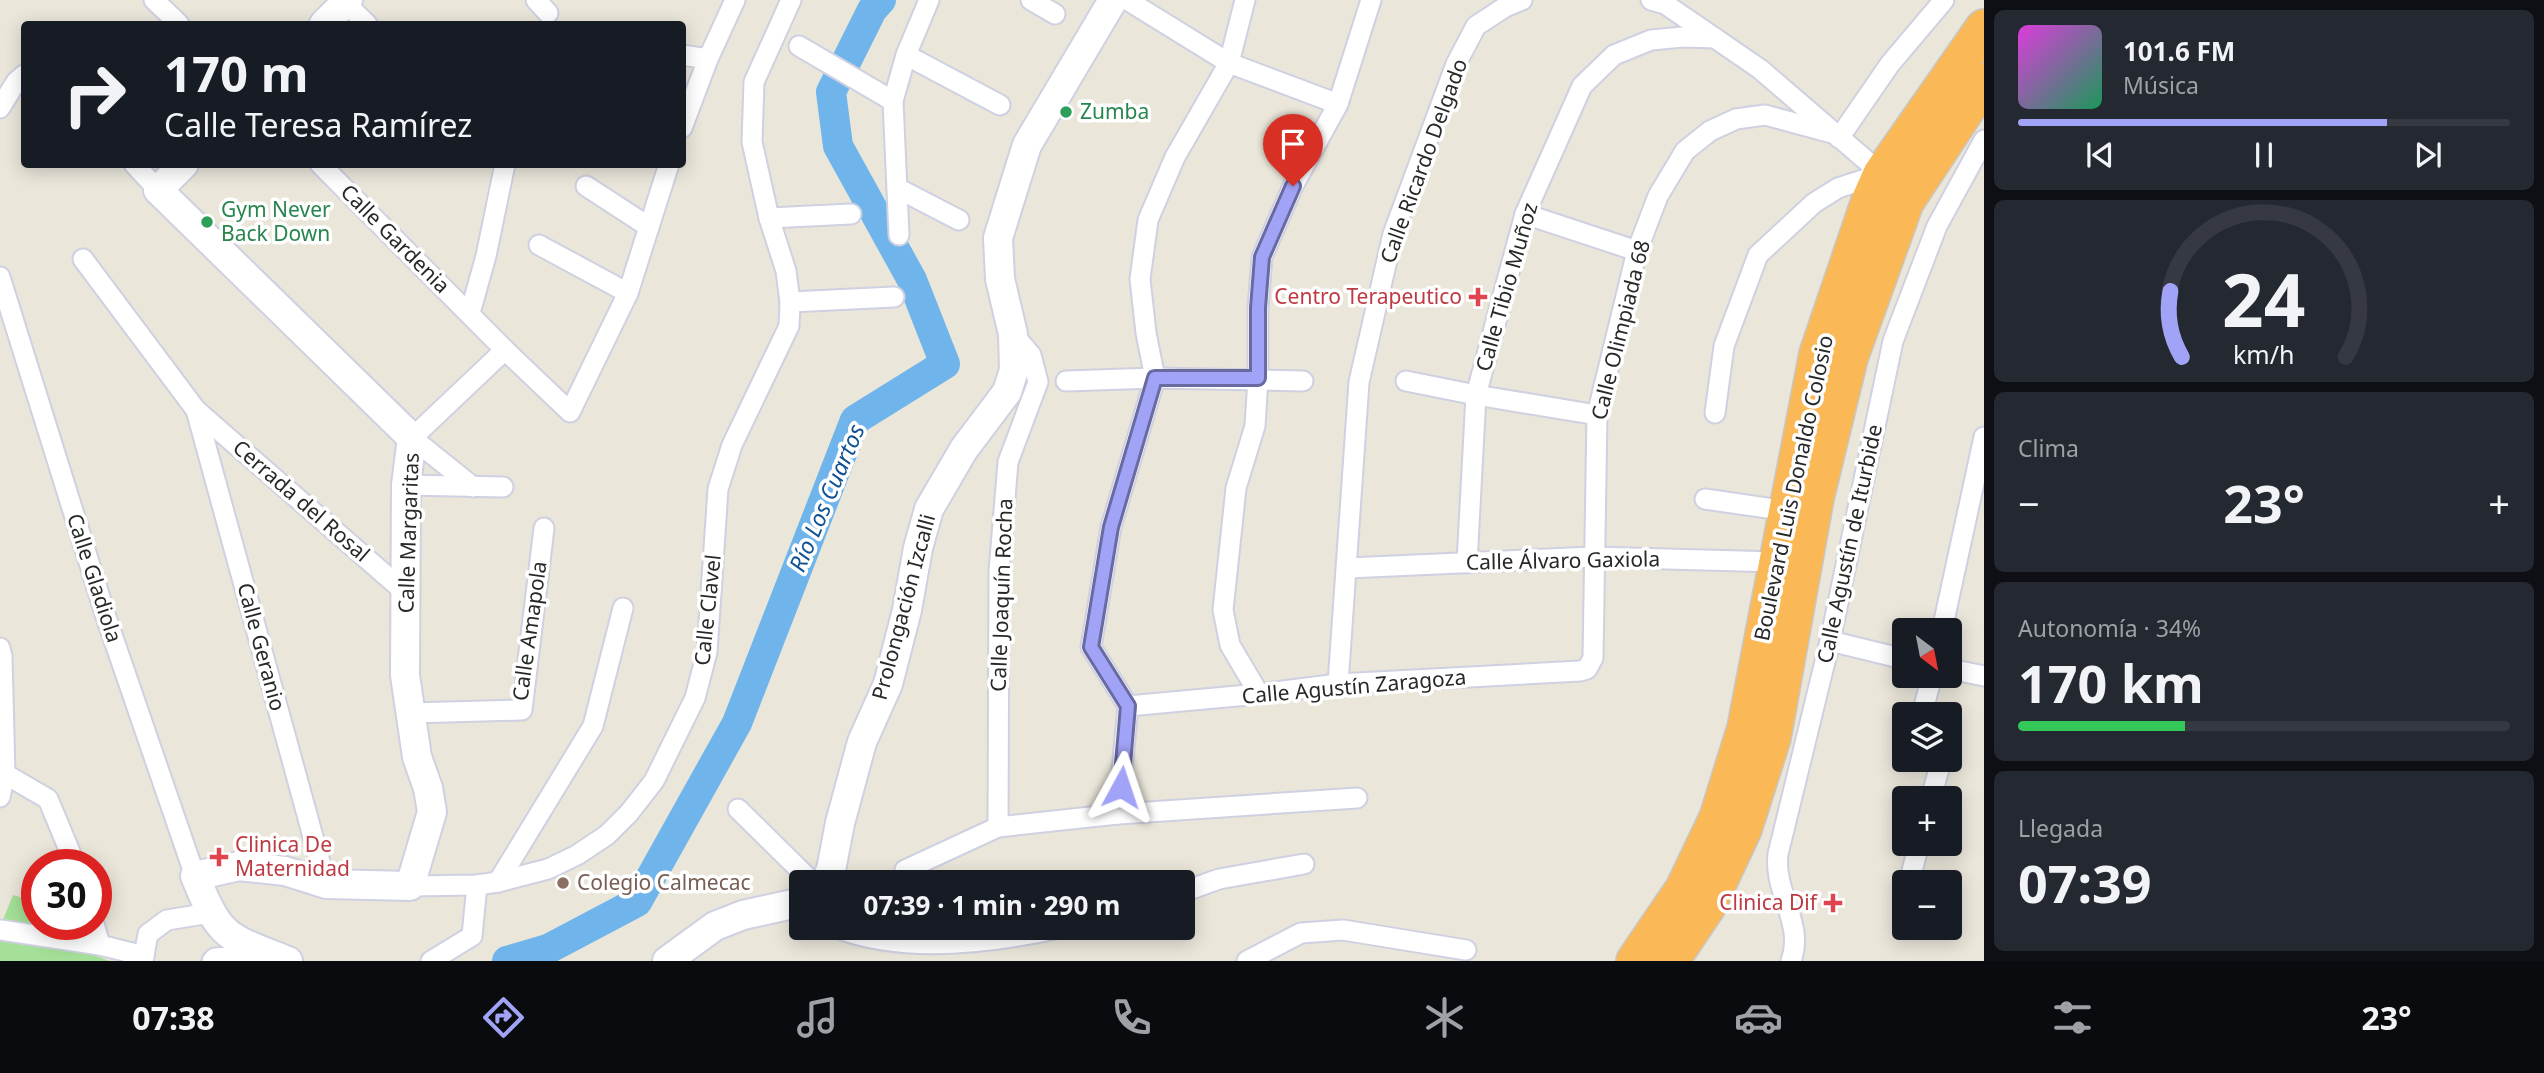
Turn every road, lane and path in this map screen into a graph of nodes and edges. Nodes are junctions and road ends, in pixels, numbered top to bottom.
1 (154, 0) edge
2 (735, 0) edge
3 (791, 0) edge
4 (929, 0) edge
5 (1031, 0) edge
6 (1113, 0) edge
7 (1127, 0) edge
8 (1245, 0) edge
9 (1371, 0) edge
10 (1522, 0) edge
11 (1944, 0) edge
12 (345, 1) edge
13 (1661, 1) edge
14 (1055, 14) dead end
15 (176, 21) edge
16 (327, 21) edge
17 (364, 21) edge
18 (1984, 28) edge
19 (1715, 38) junction
20 (799, 46) dead end
21 (906, 55) junction
22 (686, 56) edge
23 (708, 59) junction
24 (1228, 63) junction
25 (20, 79) edge
26 (1984, 82) edge
27 (893, 101) junction
28 (1338, 104) junction
29 (1000, 105) dead end
30 (0, 108) edge
31 (686, 117) edge
32 (1836, 136) junction
33 (1984, 140) edge
34 (138, 168) edge
35 (180, 168) edge
36 (324, 168) edge
37 (504, 168) edge
38 (663, 168) edge
39 (1882, 174) junction
40 (586, 186) dead end
41 (897, 188) junction
42 (158, 190) junction
43 (851, 214) dead end
44 (1525, 214) junction
45 (769, 218) junction
46 (959, 220) dead end
47 (649, 227) junction
48 (899, 235) dead end
49 (538, 245) dead end
50 (1637, 251) junction
51 (83, 259) dead end
52 (0, 277) edge
53 (628, 293) junction
54 (894, 298) dead end
55 (790, 302) junction
56 (470, 313) junction
57 (1013, 334) junction
58 (505, 350) junction
59 (1155, 378) junction
60 (1258, 378) junction
61 (1066, 381) dead end
62 (1303, 381) dead end
63 (1406, 381) dead end
64 (1476, 395) junction
65 (196, 410) junction
66 (1715, 413) dead end
67 (1597, 415) junction
68 (1984, 437) edge
69 (412, 438) junction
70 (406, 485) junction
71 (473, 487) junction
72 (503, 487) dead end
73 (1705, 499) dead end
74 (1787, 510) junction
75 (544, 528) dead end
76 (1593, 557) junction
77 (1778, 562) junction
78 (1466, 563) junction
79 (1348, 568) junction
80 (405, 593) junction
81 (623, 608) dead end
82 (1945, 618) edge
83 (1830, 642) junction
84 (0, 648) edge
85 (1892, 656) edge
86 (1580, 671) joint
87 (1962, 671) edge
88 (1984, 676) edge
89 (1338, 684) junction
90 (1259, 694) junction
91 (1798, 696) junction
92 (1128, 706) junction
93 (411, 713) junction
94 (5, 775) junction
95 (0, 797) edge
96 (1357, 798) dead end
97 (738, 809) dead end
98 (1118, 814) junction
99 (998, 827) junction
100 (69, 849) edge
101 (1304, 864) dead end
102 (800, 870) edge
103 (831, 870) edge
104 (905, 870) dead end
105 (195, 876) junction
106 (498, 882) junction
107 (326, 884) junction
108 (477, 885) junction
109 (410, 886) junction
110 (1195, 888) edge
111 (789, 905) edge
112 (210, 913) junction
113 (1, 930) edge
114 (98, 940) edge
115 (894, 940) edge
116 (996, 940) edge
117 (100, 945) junction
118 (1466, 950) dead end
119 (280, 958) edge
120 (143, 959) edge
121 (212, 961) edge
122 (431, 961) edge
123 (667, 961) edge
124 (1247, 961) edge
125 (1635, 961) edge
126 (1670, 961) edge
127 (1791, 961) edge

1 - 15 street
2 - 23 street
3 - 45 street, Calle Clavel
4 - 21 street
5 - 14 street
6 - 57 street, Prolongación Izcalli
7 - 24 street
8 - 24 street
9 - 28 street
10 - 79 street, Calle Ricardo Delgado
11 - 32 street
12 - 16 street
12 - 17 street
13 - 19 street
18 - 39 highway, Boulevard Luis Donaldo Colosio
19 - 32 street
19 - 44 street, Calle Tibio Muñoz
20 - 27 street
21 - 27 street
21 - 29 street
22 - 23 street
23 - 31 street
24 - 28 street
24 - 59 street
25 - 30 street
26 - 91 highway, Boulevard Luis Donaldo Colosio
27 - 41 street
28 - 60 street
32 - 39 street
32 - 50 street, Calle Olimpiada 68
33 - 83 street, Calle Agustín de Iturbide
34 - 42 street, Calle Margaritas
35 - 42 street
36 - 56 street, Calle Gardenia
37 - 56 street
38 - 47 street
39 - 66 street
39 - 74 highway, Boulevard Luis Donaldo Colosio
40 - 47 street
41 - 46 street
41 - 48 street
42 - 69 street, Calle Margaritas
43 - 45 street
44 - 50 street
44 - 64 street, Calle Tibio Muñoz
45 - 55 street, Calle Clavel
47 - 53 street
49 - 53 street
50 - 67 street, Calle Olimpiada 68
51 - 65 street
52 - 105 street, Calle Gladiola
53 - 58 street, Calle Gardenia
54 - 55 street
55 - 106 street, Calle Clavel
56 - 58 street, Calle Gardenia
57 - 99 street, Calle Joaquín Rocha
57 - 103 street, Prolongación Izcalli
58 - 69 street
59 - 60 street
59 - 61 street
59 - 92 street
60 - 62 street
60 - 90 street
63 - 64 street
64 - 67 street
64 - 78 street, Calle Tibio Muñoz
65 - 80 street, Cerrada del Rosal
65 - 107 street, Calle Geranio
67 - 76 street, Calle Olimpiada 68
68 - 82 street
69 - 70 street, Calle Margaritas
69 - 71 street
70 - 71 street
70 - 80 street, Calle Margaritas
71 - 72 street
73 - 74 street
74 - 77 highway, Boulevard Luis Donaldo Colosio
75 - 93 street, Calle Amapola
76 - 77 street, Calle Álvaro Gaxiola
76 - 78 street, Calle Álvaro Gaxiola
76 - 86 street, Calle Olimpiada 68
77 - 125 highway, Boulevard Luis Donaldo Colosio
78 - 79 street, Calle Álvaro Gaxiola
79 - 89 street, Calle Ricardo Delgado
80 - 93 street, Calle Margaritas
81 - 106 street
83 - 85 street
83 - 91 street, Calle Agustín de Iturbide
84 - 94 street
86 - 89 street, Calle Agustín Zaragoza
87 - 88 street
89 - 90 street, Calle Agustín Zaragoza
90 - 92 street, Calle Agustín Zaragoza
91 - 126 highway, Boulevard Luis Donaldo Colosio
91 - 127 street, Calle Agustín de Iturbide
92 - 98 street
93 - 109 street, Calle Margaritas
94 - 95 street
94 - 100 street
96 - 98 street
97 - 102 street
98 - 99 street
99 - 104 street
101 - 110 street
105 - 107 street, Calle Clavel
105 - 112 street
106 - 108 street, Calle Clavel
107 - 109 street, Calle Clavel
108 - 109 street, Calle Clavel
108 - 122 street
111 - 123 street
112 - 119 street
112 - 120 street
113 - 117 street
114 - 117 street
115 - 116 street
117 - 120 street
118 - 124 street
119 - 121 street

